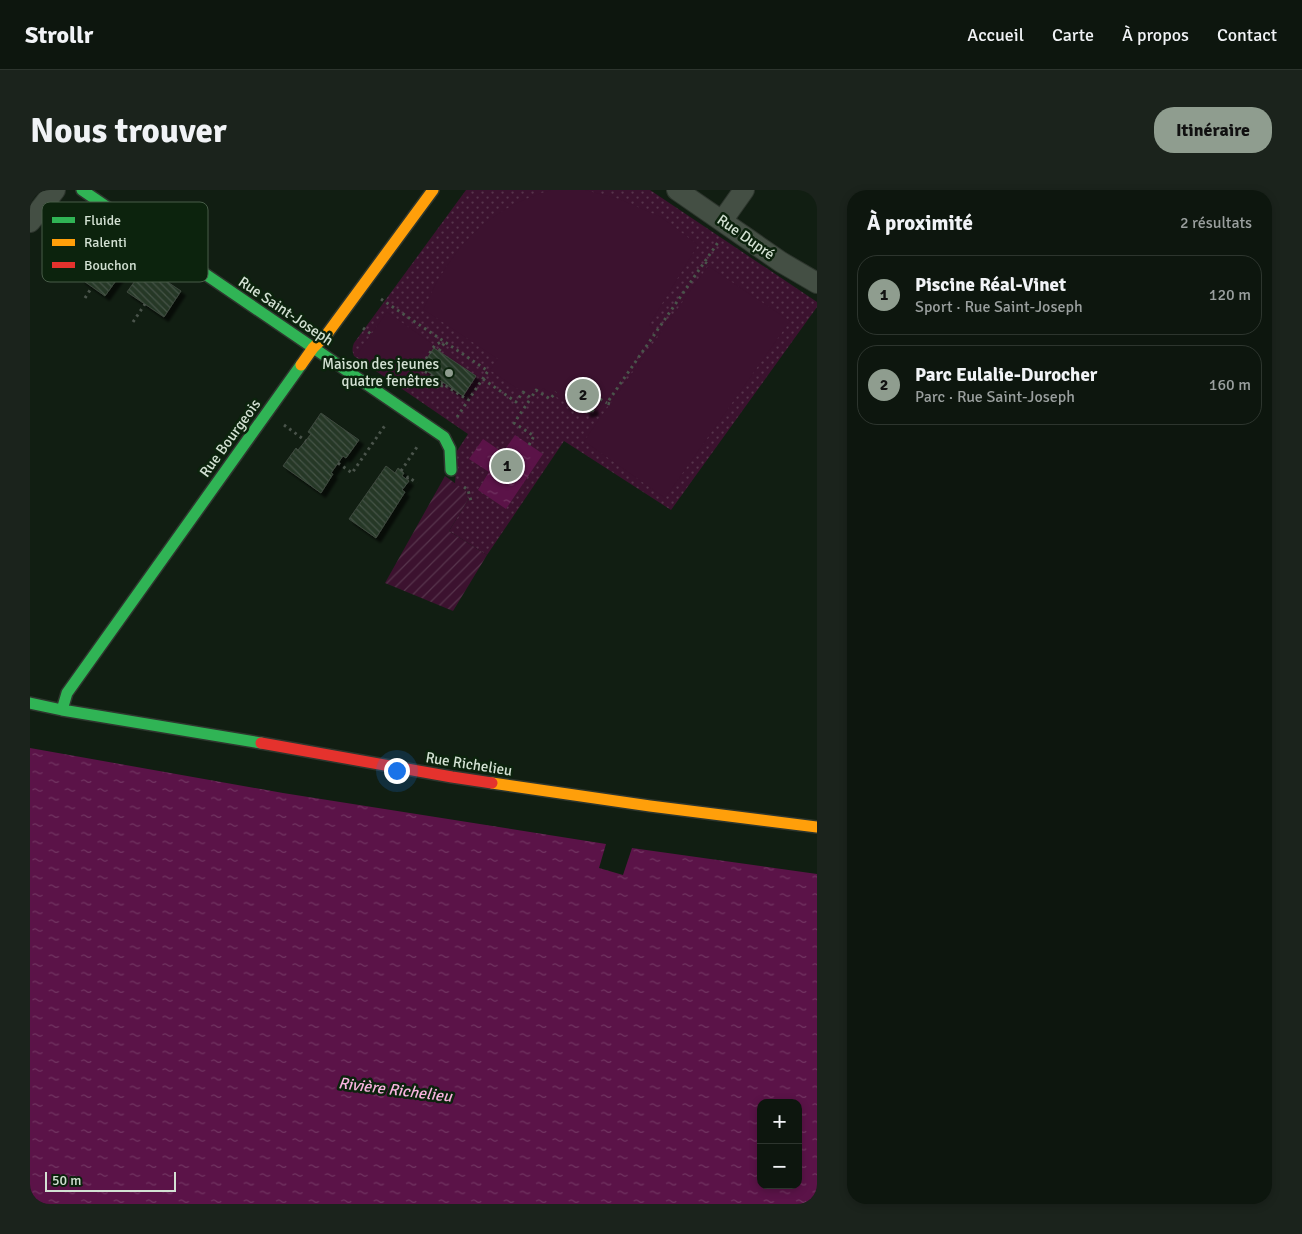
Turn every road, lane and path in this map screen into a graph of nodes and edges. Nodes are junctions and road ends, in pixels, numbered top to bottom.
1 (55, 190) edge
2 (82, 190) edge
3 (433, 190) edge
4 (676, 190) edge
5 (744, 190) edge
6 (46, 202) edge
7 (100, 202) edge
8 (42, 207) edge
9 (30, 222) edge
10 (722, 229) junction
11 (705, 262) junction
12 (710, 265) dead end
13 (208, 276) edge
14 (817, 283) edge
15 (92, 287) dead end
16 (85, 298) dead end
17 (383, 300) dead end
18 (145, 304) dead end
19 (133, 322) dead end
20 (363, 328) dead end
21 (371, 334) dead end
22 (444, 341) junction
23 (313, 348) junction
24 (440, 351) dead end
25 (483, 379) junction
26 (556, 392) dead end
27 (531, 398) junction
28 (600, 399) dead end
29 (468, 400) junction
30 (386, 424) dead end
31 (283, 425) dead end
32 (452, 425) dead end
33 (422, 439) dead end
34 (306, 441) dead end
35 (529, 445) dead end
36 (338, 463) dead end
37 (451, 470) dead end
38 (401, 471) dead end
39 (406, 479) dead end
40 (416, 483) dead end
41 (30, 703) edge
42 (62, 710) junction
43 (817, 827) edge

1 - 6 street
2 - 7 street, Rue Saint-Joseph
3 - 23 street, Rue Bourgeois
4 - 10 street, Rue Dupré
5 - 10 street
8 - 9 street
10 - 11 path
10 - 14 street, Rue Dupré
11 - 12 path
11 - 28 path
13 - 23 street, Rue Saint-Joseph
15 - 16 path
17 - 22 path
18 - 19 path
20 - 21 path
22 - 24 path
22 - 25 path
22 - 29 path
23 - 37 street, Rue Saint-Joseph
23 - 42 street, Rue Bourgeois
25 - 27 path
25 - 29 path
26 - 27 path
27 - 35 path
29 - 32 path
30 - 36 path
31 - 34 path
33 - 38 path
39 - 40 path
41 - 42 street, Rue Richelieu
42 - 43 street, Rue Richelieu

